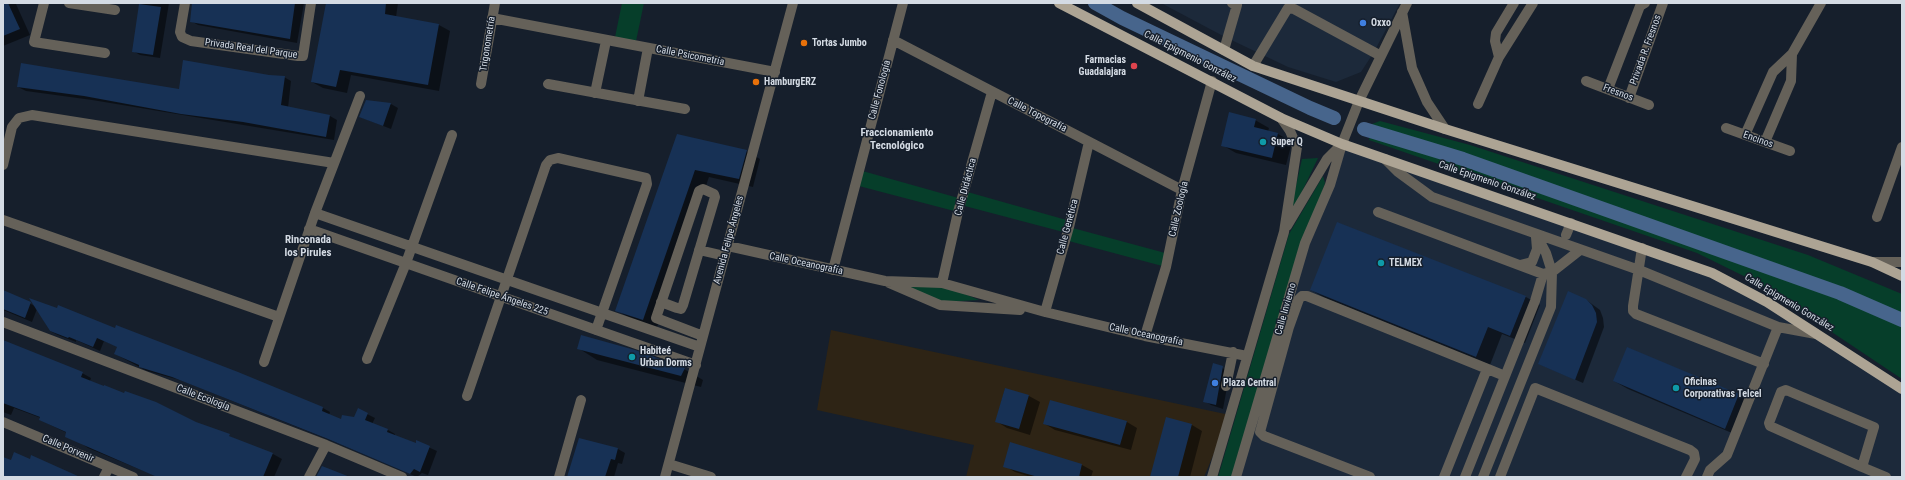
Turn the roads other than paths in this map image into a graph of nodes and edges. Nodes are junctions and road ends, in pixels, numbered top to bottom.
1 (44, 3) edge
2 (69, 3) edge
3 (186, 3) edge
4 (311, 3) edge
5 (494, 3) edge
6 (793, 3) edge
7 (903, 3) edge
8 (1059, 3) edge
9 (1137, 3) edge
10 (1232, 3) edge
11 (1514, 3) edge
12 (1533, 3) edge
13 (1645, 3) edge
14 (1663, 3) edge
15 (1821, 3) edge
16 (1405, 8) edge
17 (115, 10) dead end
18 (492, 18) junction
19 (893, 40) junction
20 (606, 41) junction
21 (648, 48) junction
22 (1224, 50) junction
23 (105, 53) dead end
24 (1792, 54) junction
25 (1381, 56) junction
26 (1499, 57) junction
27 (1253, 66) junction
28 (775, 72) junction
29 (1212, 81) junction
30 (1586, 81) dead end
31 (481, 84) dead end
32 (548, 84) dead end
33 (1608, 89) junction
34 (992, 92) junction
35 (595, 93) junction
36 (360, 96) dead end
37 (1629, 98) junction
38 (638, 101) junction
39 (1358, 104) junction
40 (1478, 104) dead end
41 (1649, 105) dead end
42 (685, 109) dead end
43 (1281, 118) junction
44 (1726, 128) dead end
45 (1445, 129) junction
46 (452, 135) dead end
47 (1745, 135) junction
48 (1344, 141) junction
49 (1089, 142) junction
50 (1765, 142) junction
51 (1902, 147) edge
52 (1790, 151) dead end
53 (1385, 159) junction
54 (1899, 162) edge
55 (334, 163) junction
56 (3, 165) edge
57 (1182, 190) junction
58 (1378, 212) dead end
59 (315, 213) junction
60 (1877, 217) dead end
61 (3, 220) edge
62 (1571, 223) junction
63 (309, 229) junction
64 (1284, 232) junction
65 (1536, 234) junction
66 (1566, 235) dead end
67 (412, 247) junction
68 (1642, 248) junction
69 (699, 250) junction
70 (1580, 250) junction
71 (726, 251) junction
72 (1872, 262) junction
73 (1902, 262) edge
74 (406, 263) junction
75 (1520, 265) junction
76 (833, 270) junction
77 (1639, 270) junction
78 (1548, 273) junction
79 (1902, 276) edge
80 (507, 280) junction
81 (885, 281) junction
82 (942, 283) junction
83 (501, 297) junction
84 (662, 302) junction
85 (1045, 312) junction
86 (602, 314) junction
87 (279, 317) junction
88 (3, 322) edge
89 (1778, 327) junction
90 (596, 330) junction
91 (1820, 335) junction
92 (703, 336) junction
93 (1145, 336) junction
94 (700, 347) junction
95 (1233, 352) junction
96 (1247, 356) junction
97 (368, 359) dead end
98 (264, 362) dead end
99 (1764, 364) junction
100 (696, 365) junction
101 (1487, 369) junction
102 (1504, 376) junction
103 (1520, 382) junction
104 (1226, 386) dead end
105 (1535, 388) junction
106 (1902, 389) edge
107 (467, 396) dead end
108 (581, 400) dead end
109 (3, 422) edge
110 (1461, 435) junction
111 (1478, 442) junction
112 (326, 445) junction
113 (1494, 449) junction
114 (1509, 455) junction
115 (669, 464) junction
116 (109, 467) junction
117 (1862, 467) junction
118 (104, 477) edge
119 (133, 477) edge
120 (309, 477) edge
121 (402, 477) edge
122 (559, 477) edge
123 (666, 477) edge
124 (711, 477) edge
125 (1212, 477) edge
126 (1236, 477) edge
127 (1370, 477) edge
128 (1444, 477) edge
129 (1465, 477) edge
130 (1483, 477) edge
131 (1500, 477) edge
132 (1686, 477) edge
133 (1707, 477) edge
134 (1886, 477) edge

1 - 23 street
2 - 17 street
3 - 4 street, Privada Real del Parque
5 - 18 street, Trigonometría
6 - 28 street, Avenida Felipe Ángeles
7 - 19 street, Calle Fonología
8 - 29 main road, Calle Epigmenio González
9 - 22 main road
10 - 22 street
11 - 26 street
12 - 26 street
13 - 33 street, Privada R. Fresnos
14 - 37 street, Privada R. Fresnos
15 - 24 street
16 - 25 street, Calle Invierno
16 - 45 street
18 - 20 street, Calle Psicometría
18 - 31 street, Trigonometría
19 - 34 street, Calle Topografía
19 - 76 street, Calle Fonología
20 - 21 street, Calle Psicometría
20 - 35 street
21 - 28 street, Calle Psicometría
21 - 38 street
22 - 27 main road
24 - 47 street
24 - 50 street
25 - 27 street
25 - 39 street, Calle Invierno
26 - 40 street
27 - 39 main road
28 - 71 street, Avenida Felipe Ángeles
29 - 43 main road, Calle Epigmenio González
29 - 57 street, Calle Zoología
30 - 33 street, Fresnos
32 - 35 street
33 - 37 street, Fresnos
34 - 49 street, Calle Topografía
34 - 82 street, Calle Didáctica
35 - 38 street
36 - 55 street
37 - 41 street, Fresnos
38 - 42 street
39 - 45 main road
39 - 48 street, Calle Invierno
43 - 48 main road, Calle Epigmenio González
43 - 64 street
44 - 47 street, Encinos
45 - 72 main road
46 - 67 street
47 - 50 street, Encinos
48 - 53 main road, Calle Epigmenio González
48 - 64 street
48 - 126 street, Calle Invierno
49 - 57 street, Calle Topografía
49 - 85 street, Calle Genética
50 - 52 street, Encinos
51 - 54 street
53 - 62 main road, Calle Epigmenio González
53 - 65 street
54 - 60 street
55 - 56 street
55 - 59 street
57 - 93 street, Calle Zoología
58 - 75 street
59 - 63 street
59 - 67 street, Calle Felipe Ángeles 225
61 - 87 street
62 - 66 street
62 - 68 main road, Calle Epigmenio González
63 - 74 street, Calle Felipe Ángeles 225
63 - 87 street
64 - 96 street
65 - 70 street
65 - 75 street
65 - 78 street
67 - 74 street
67 - 80 street, Calle Felipe Ángeles 225
68 - 77 street
68 - 91 main road, Calle Epigmenio González
69 - 71 street, Calle Oceanografía
69 - 84 street
69 - 84 street
70 - 77 street
70 - 78 street
71 - 76 street, Calle Oceanografía
71 - 92 street, Avenida Felipe Ángeles
72 - 73 street
72 - 79 main road
74 - 83 street, Calle Felipe Ángeles 225
74 - 97 street
75 - 78 street
76 - 81 street, Calle Oceanografía
77 - 89 street
77 - 99 street
78 - 102 street
78 - 103 street
80 - 83 street
80 - 86 street, Calle Felipe Ángeles 225
80 - 86 street
81 - 82 street, Calle Oceanografía
81 - 85 street, Calle Oceanografía
82 - 85 street, Calle Oceanografía
83 - 90 street, Calle Felipe Ángeles 225
83 - 107 street
84 - 92 street
85 - 93 street, Calle Oceanografía
86 - 90 street
86 - 94 street, Calle Felipe Ángeles 225
87 - 98 street
88 - 112 street, Calle Ecología
89 - 91 street
89 - 99 street
90 - 100 street, Calle Felipe Ángeles 225
91 - 106 main road, Calle Epigmenio González
92 - 94 street, Avenida Felipe Ángeles
93 - 95 street, Calle Oceanografía
94 - 100 street, Avenida Felipe Ángeles
95 - 96 street, Calle Oceanografía
95 - 104 street
96 - 125 street
99 - 133 street
100 - 115 street, Avenida Felipe Ángeles
101 - 102 street
101 - 110 street
101 - 127 street
102 - 111 street
103 - 105 street
103 - 113 street
105 - 114 street
105 - 132 street
108 - 122 street
109 - 116 street, Calle Porvenir
110 - 111 street
110 - 128 street
111 - 129 street
112 - 120 street
112 - 121 street, Calle Ecología
113 - 114 street
113 - 130 street
114 - 131 street
115 - 123 street, Avenida Felipe Ángeles
115 - 124 street
116 - 118 street
116 - 119 street, Calle Porvenir
117 - 117 street
117 - 134 street

